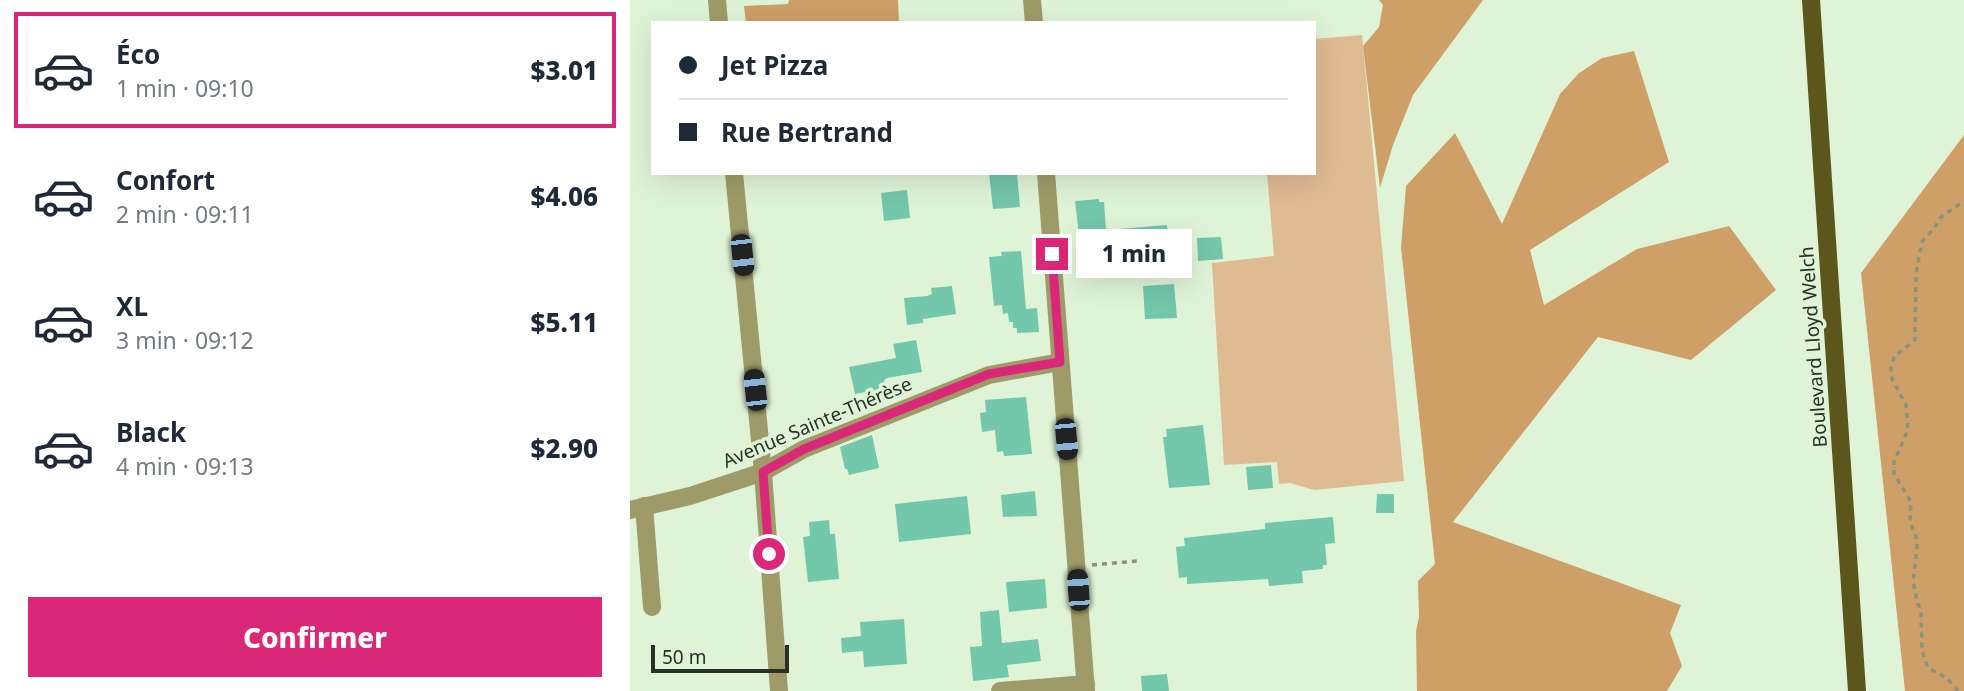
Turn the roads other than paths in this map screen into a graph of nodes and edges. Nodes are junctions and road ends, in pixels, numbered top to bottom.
1 (717, 0) edge
2 (1032, 0) edge
3 (1811, 0) edge
4 (719, 21) edge
5 (1034, 21) edge
6 (734, 175) edge
7 (1046, 175) edge
8 (1060, 362) junction
9 (763, 472) junction
10 (637, 508) edge
11 (652, 607) dead end
12 (1086, 687) edge
13 (779, 691) edge
14 (1000, 691) edge
15 (1857, 691) edge

1 - 4 street
2 - 5 street
3 - 15 main road, Boulevard Lloyd Welch
6 - 9 street
7 - 8 street
8 - 9 street, Avenue Sainte-Thérèse
8 - 12 street
9 - 10 street, Avenue Sainte-Thérèse
9 - 13 street
10 - 11 street
12 - 14 street

